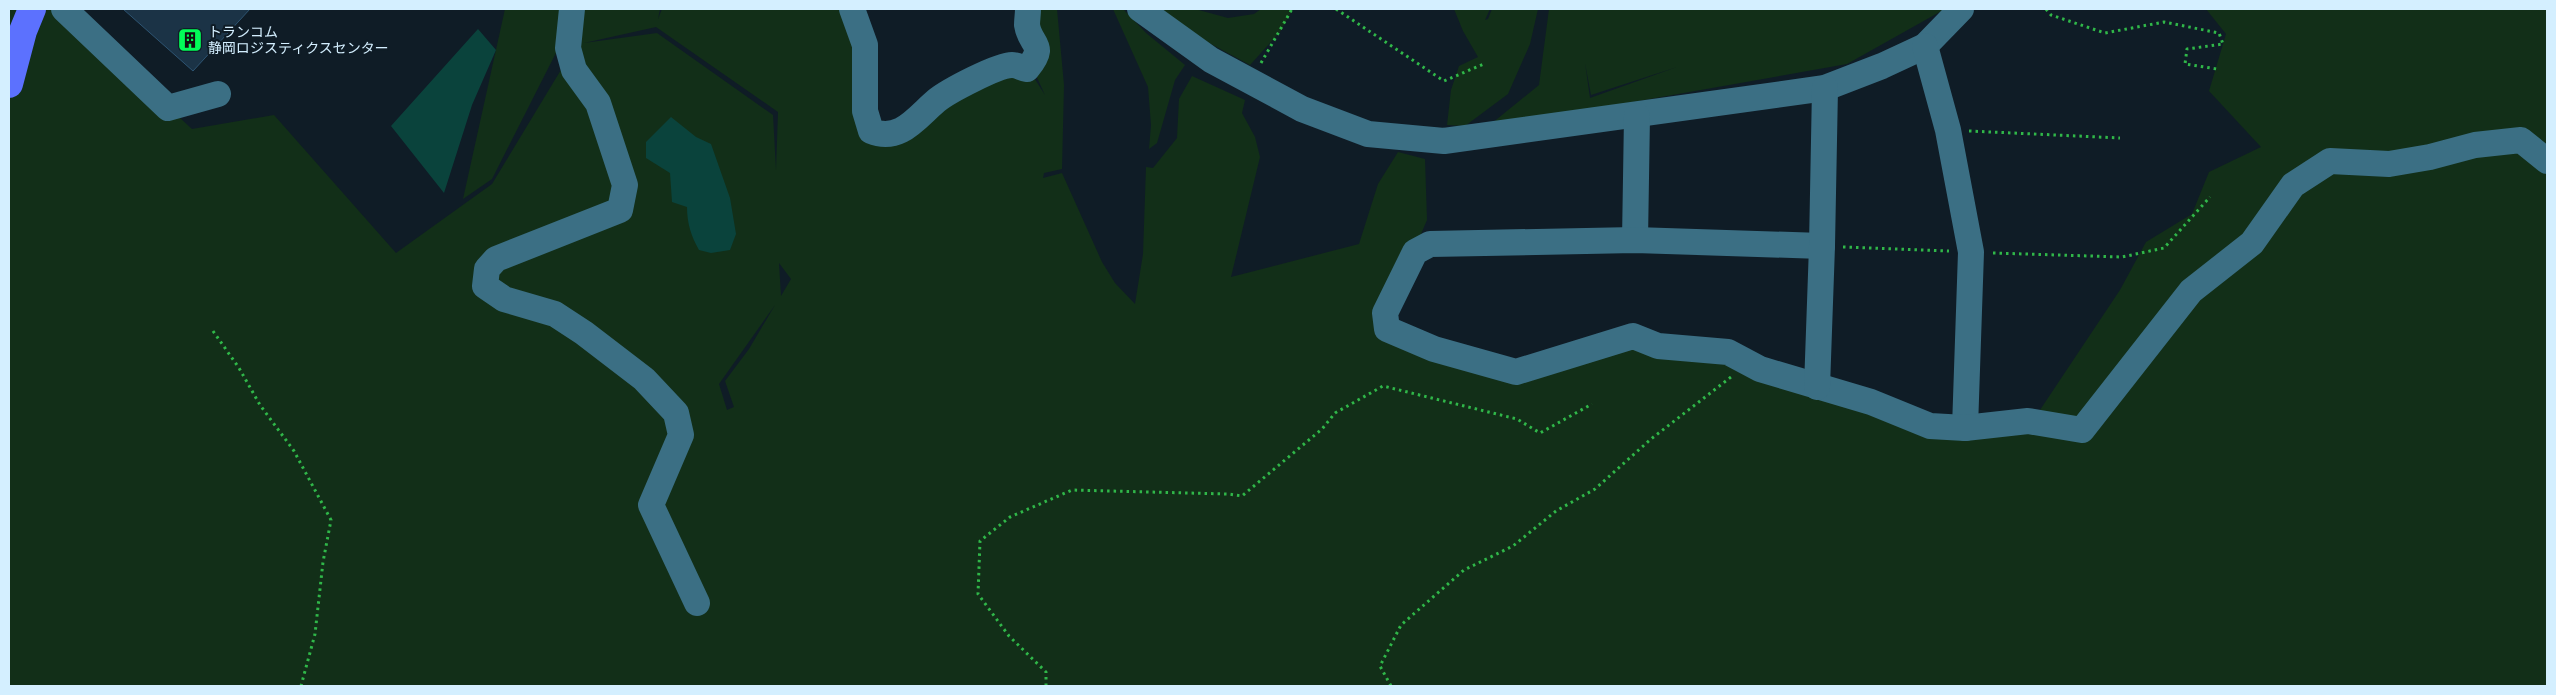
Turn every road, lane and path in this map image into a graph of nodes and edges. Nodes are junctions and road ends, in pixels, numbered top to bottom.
1 (32, 9) edge
2 (64, 9) edge
3 (572, 9) edge
4 (852, 9) edge
5 (1028, 9) edge
6 (1140, 9) edge
7 (1292, 9) edge
8 (1336, 9) edge
9 (1961, 9) edge
10 (2046, 9) edge
11 (1925, 46) junction
12 (1486, 63) dead end
13 (2217, 69) dead end
14 (1250, 81) junction
15 (9, 84) edge
16 (1825, 88) junction
17 (218, 94) dead end
18 (1637, 116) junction
19 (1948, 130) junction
20 (2120, 138) dead end
21 (2547, 161) edge
22 (2210, 196) dead end
23 (1635, 240) junction
24 (1822, 246) junction
25 (1971, 252) junction
26 (213, 331) dead end
27 (1733, 376) dead end
28 (1816, 387) junction
29 (1592, 404) dead end
30 (1965, 428) junction
31 (697, 603) dead end
32 (301, 686) edge
33 (1046, 686) edge
34 (1391, 686) edge

1 - 15 main road
2 - 17 street
3 - 31 street
4 - 5 street
6 - 14 street
7 - 14 path
8 - 12 path
9 - 11 street
10 - 13 path
11 - 16 street
11 - 19 street
14 - 18 street
16 - 18 street
16 - 24 street
18 - 23 street
19 - 20 path
19 - 25 street
21 - 30 street
22 - 25 path
23 - 24 street
23 - 28 street
24 - 25 path
24 - 28 street
25 - 30 street
26 - 32 path
27 - 34 path
28 - 30 street
29 - 33 path

